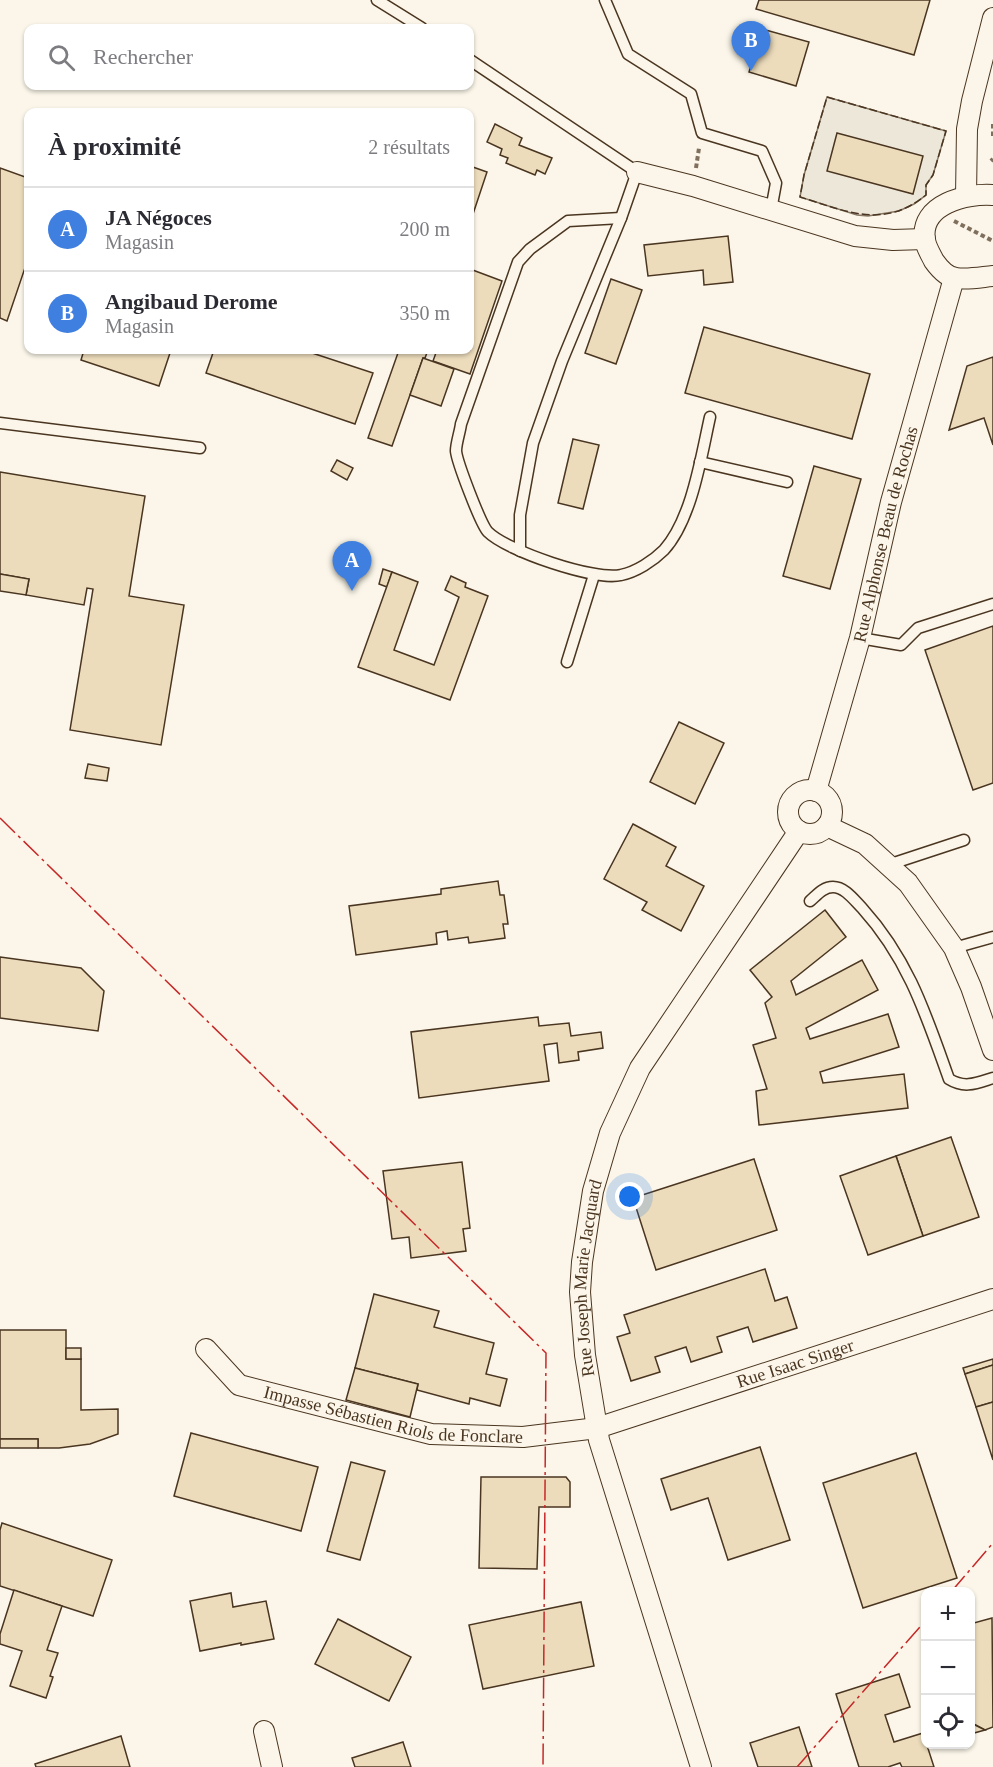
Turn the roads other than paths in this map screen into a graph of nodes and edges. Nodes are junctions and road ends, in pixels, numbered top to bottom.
1 (377, 0) edge
2 (605, 0) edge
3 (993, 18) edge
4 (416, 24) edge
5 (474, 63) edge
6 (637, 172) junction
7 (993, 195) edge
8 (966, 196) junction
9 (771, 210) junction
10 (621, 218) junction
11 (924, 239) junction
12 (993, 276) edge
13 (954, 278) junction
14 (710, 417) dead end
15 (0, 423) edge
16 (200, 448) dead end
17 (700, 462) junction
18 (787, 482) dead end
19 (520, 551) junction
20 (594, 575) junction
21 (993, 604) edge
22 (860, 638) junction
23 (567, 662) dead end
24 (816, 791) junction
25 (827, 826) junction
26 (799, 831) junction
27 (964, 840) dead end
28 (888, 865) junction
29 (810, 901) dead end
30 (993, 937) edge
31 (954, 948) junction
32 (993, 1050) edge
33 (993, 1078) edge
34 (993, 1299) edge
35 (206, 1349) dead end
36 (597, 1428) junction
37 (264, 1731) dead end
38 (272, 1767) edge
39 (701, 1767) edge

1 - 4 lane
2 - 9 lane
3 - 8 street
5 - 6 lane
6 - 9 street
6 - 10 lane
7 - 8 street
8 - 11 street
9 - 11 street
10 - 19 lane
10 - 19 lane
11 - 13 street
12 - 13 street
13 - 22 street, Rue Alphonse Beau de Rochas
14 - 17 lane
15 - 16 lane
17 - 18 lane
17 - 20 lane
19 - 20 lane
20 - 23 lane
21 - 22 lane
22 - 24 street, Rue Alphonse Beau de Rochas
24 - 25 street
24 - 26 street
25 - 26 street
25 - 28 street
26 - 36 street, Rue Joseph Marie Jacquard
27 - 28 lane
28 - 31 street
29 - 33 lane
30 - 31 lane
31 - 32 street
34 - 36 street, Rue Isaac Singer
35 - 36 street, Impasse Sébastien Riols de Fonclare
36 - 39 street, Rue Joseph Marie Jacquard
37 - 38 street

